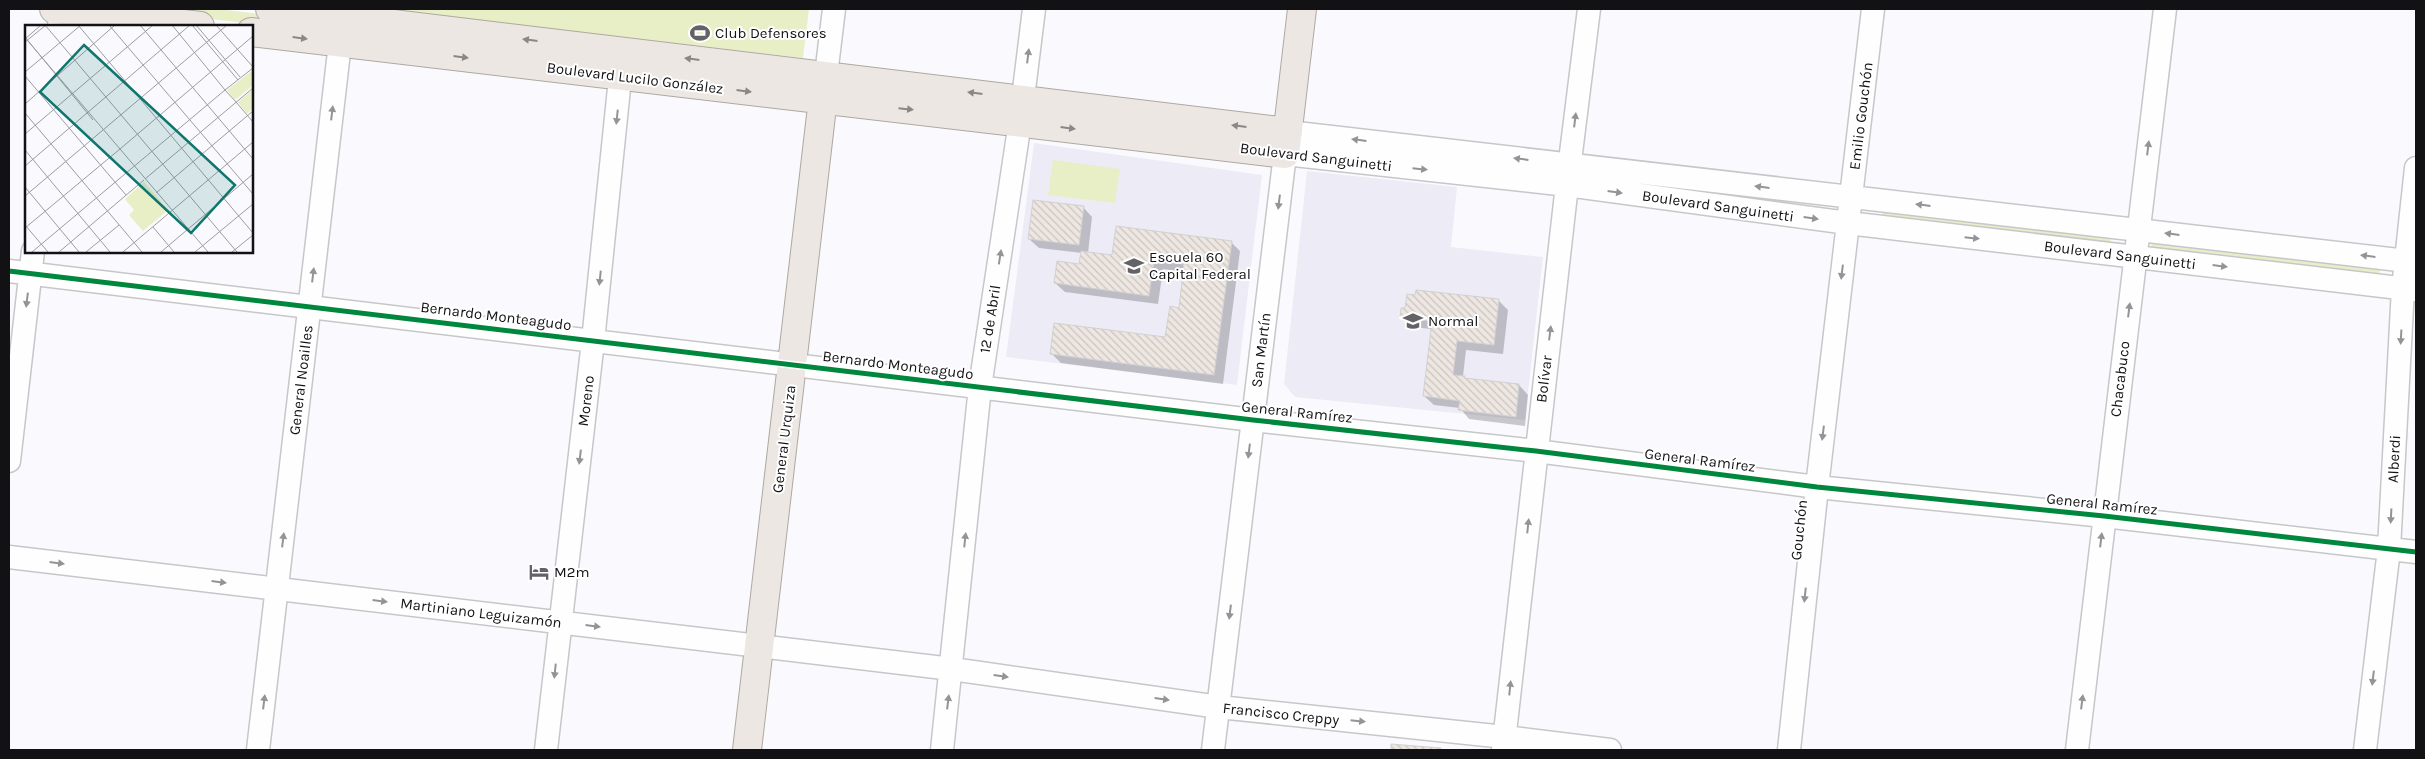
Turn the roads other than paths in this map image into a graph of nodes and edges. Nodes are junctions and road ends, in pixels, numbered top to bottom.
1 (270, 9) edge
2 (834, 9) edge
3 (1034, 9) edge
4 (1302, 9) edge
5 (1589, 9) edge
6 (1873, 9) edge
7 (2165, 9) edge
8 (59, 13) edge
9 (342, 23) edge
10 (189, 25) edge
11 (252, 32) edge
12 (622, 64) junction
13 (824, 87) junction
14 (1021, 110) junction
15 (1286, 143) junction
16 (2416, 168) edge
17 (1568, 175) junction
18 (1851, 197) junction
19 (1848, 224) junction
20 (2138, 230) junction
21 (2135, 256) junction
22 (2411, 261) edge
23 (24, 265) edge
24 (2410, 289) edge
25 (310, 307) junction
26 (593, 341) junction
27 (793, 364) junction
28 (980, 387) junction
29 (1253, 420) junction
30 (1536, 451) junction
31 (9, 461) edge
32 (1816, 487) junction
33 (2104, 516) junction
34 (2389, 549) junction
35 (2416, 552) edge
36 (9, 557) edge
37 (277, 589) junction
38 (561, 623) junction
39 (760, 646) junction
40 (952, 669) junction
41 (1219, 707) junction
42 (1504, 743) edge
43 (258, 750) edge
44 (546, 750) edge
45 (747, 750) edge
46 (942, 750) edge
47 (1214, 750) edge
48 (1610, 750) edge
49 (1789, 750) edge
50 (2077, 750) edge
51 (2365, 750) edge

1 - 9 main road, Boulevard Lucilo González
2 - 13 street, General Urquiza
14 -> 3 street, 12 de Abril
4 - 15 main road, San Martín
17 -> 5 street, Bolívar
6 - 18 street, Emilio Gouchón
20 -> 7 street, Chacabuco
8 - 10 main road
11 -> 9 main road, Boulevard Lucilo González
9 - 12 main road, Boulevard Lucilo González
25 -> 9 street, General Noailles
12 - 13 main road, Boulevard Lucilo González
12 -> 26 street, Moreno
13 - 14 main road, Boulevard Lucilo González
13 - 27 main road, General Urquiza
14 - 15 main road, Boulevard Sanguinetti
28 -> 14 street, 12 de Abril
15 - 17 street, Boulevard Sanguinetti
15 -> 29 street, San Martín
16 - 22 street, Alberdi
18 -> 17 street, Boulevard Sanguinetti
17 -> 19 street, Boulevard Sanguinetti
30 -> 17 street, Bolívar
18 - 19 street, Emilio Gouchón
20 -> 18 street, Boulevard Sanguinetti
19 -> 21 street, Boulevard Sanguinetti
19 -> 32 street, Gouchón
20 - 21 street, Chacabuco
22 -> 20 street, Boulevard Sanguinetti
21 -> 24 street, Boulevard Sanguinetti
33 -> 21 street, Chacabuco
22 - 24 street, Alberdi
23 - 25 street, Bernardo Monteagudo
23 -> 31 street
24 -> 34 street, Alberdi
25 - 26 street, Bernardo Monteagudo
37 -> 25 street, General Noailles
26 - 27 street, Bernardo Monteagudo
26 -> 38 street, Moreno
27 - 28 street, Bernardo Monteagudo
27 - 39 main road, General Urquiza
28 - 29 street, General Ramírez
40 -> 28 street, 12 de Abril
29 - 30 street, General Ramírez
29 -> 41 street, San Martín
30 - 32 street, General Ramírez
42 -> 30 street, Bolívar
32 - 33 street, General Ramírez
32 -> 49 street, Gouchón
33 - 34 street, General Ramírez
50 -> 33 street, Chacabuco
34 - 35 street, General Ramírez
34 -> 51 street, Alberdi
36 -> 37 street, Martiniano Leguizamón
37 -> 38 street, Martiniano Leguizamón
43 -> 37 street, General Noailles
38 -> 39 street, Martiniano Leguizamón
38 -> 44 street, Moreno
39 - 40 street, Martiniano Leguizamón
39 - 45 main road, General Urquiza
40 -> 41 street, Francisco Creppy
46 -> 40 street, 12 de Abril
41 -> 42 street, Francisco Creppy
41 - 47 street, San Martín
42 - 48 street, Francisco Creppy

